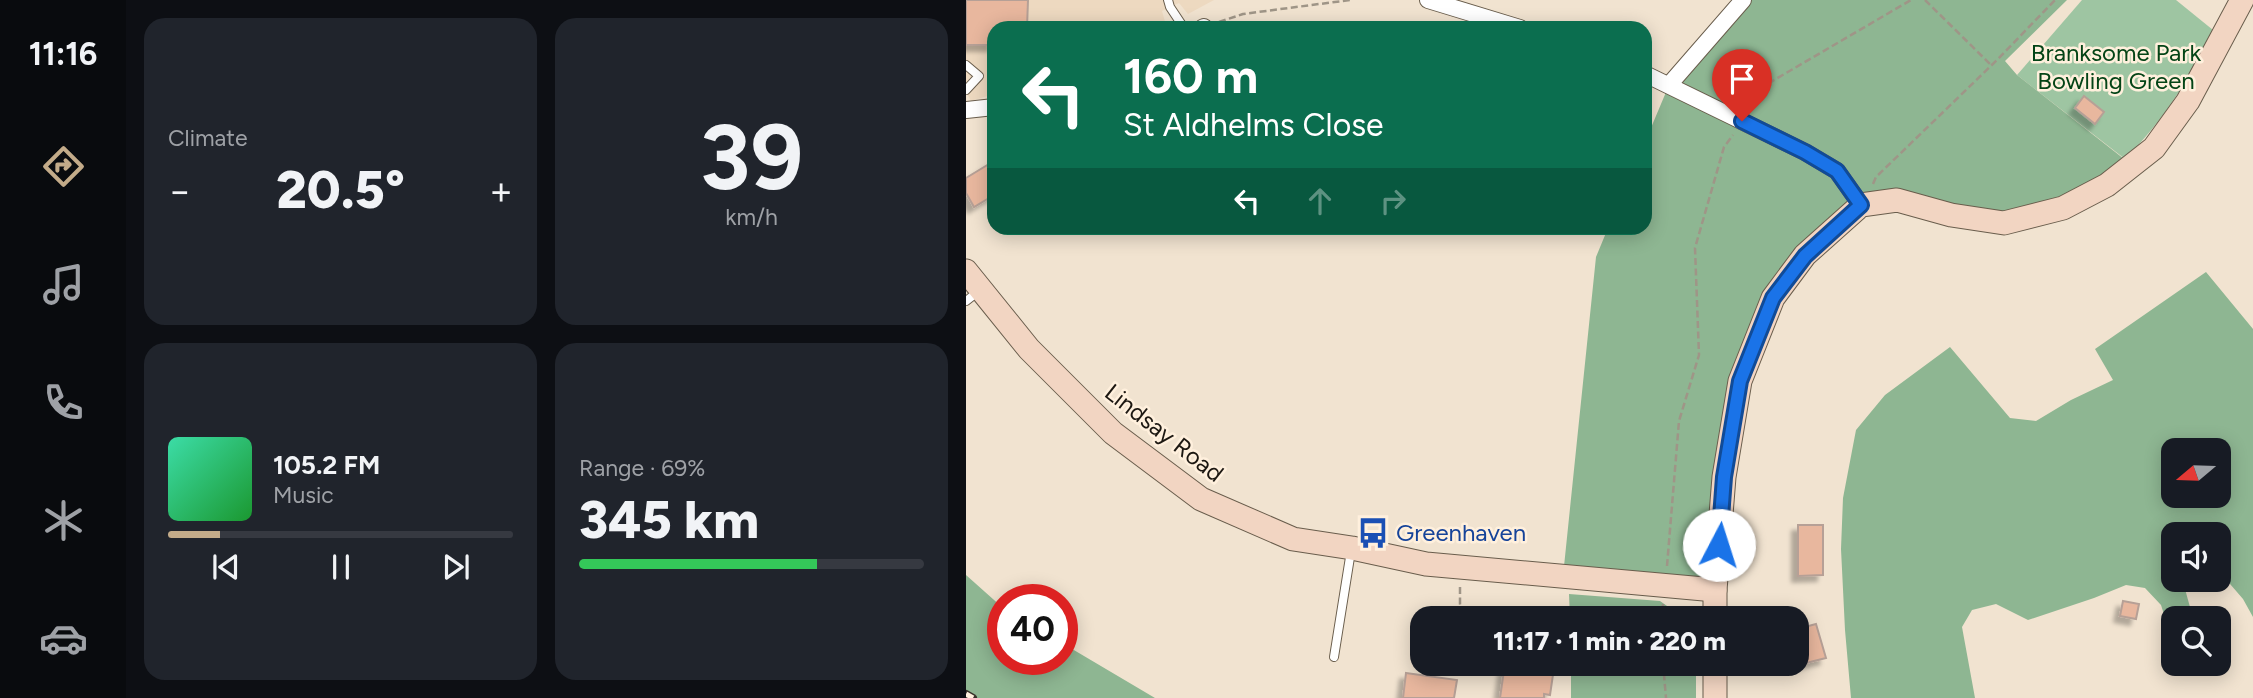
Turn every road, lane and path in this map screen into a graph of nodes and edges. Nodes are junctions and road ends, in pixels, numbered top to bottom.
1 (1168, 0) edge
2 (1350, 0) edge
3 (1428, 0) edge
4 (1744, 0) edge
5 (1911, 0) edge
6 (1926, 0) edge
7 (2054, 0) edge
8 (2242, 0) edge
9 (1449, 3) edge
10 (1179, 21) edge
11 (1223, 21) edge
12 (1500, 21) edge
13 (966, 65) edge
14 (1991, 65) junction
15 (1652, 77) edge
16 (1669, 85) junction
17 (966, 90) edge
18 (987, 108) edge
19 (966, 110) edge
20 (1742, 121) junction
21 (1861, 205) junction
22 (966, 271) edge
23 (973, 295) edge
24 (1352, 548) junction
25 (1461, 567) junction
26 (1665, 585) junction
27 (1715, 590) junction
28 (1461, 606) edge
29 (1663, 606) edge
30 (1715, 606) edge
31 (1334, 657) dead end
32 (1664, 676) edge
33 (1715, 676) edge
34 (1666, 698) edge
35 (1715, 698) edge

1 - 10 lane
2 - 11 path
3 - 9 street
4 - 16 street
5 - 20 path
6 - 14 path
7 - 14 path
8 - 21 street
9 - 12 street
13 - 17 lane
14 - 21 path
15 - 16 street
16 - 20 street
18 - 19 street
20 - 21 street
20 - 26 path
21 - 27 street
22 - 23 street, Lindsay Road
23 - 24 street, Lindsay Road
24 - 25 street, Lindsay Road
24 - 31 lane
25 - 26 street, Lindsay Road
25 - 28 path
26 - 27 street, Lindsay Road
26 - 29 path
27 - 30 street
32 - 34 path
33 - 35 street

